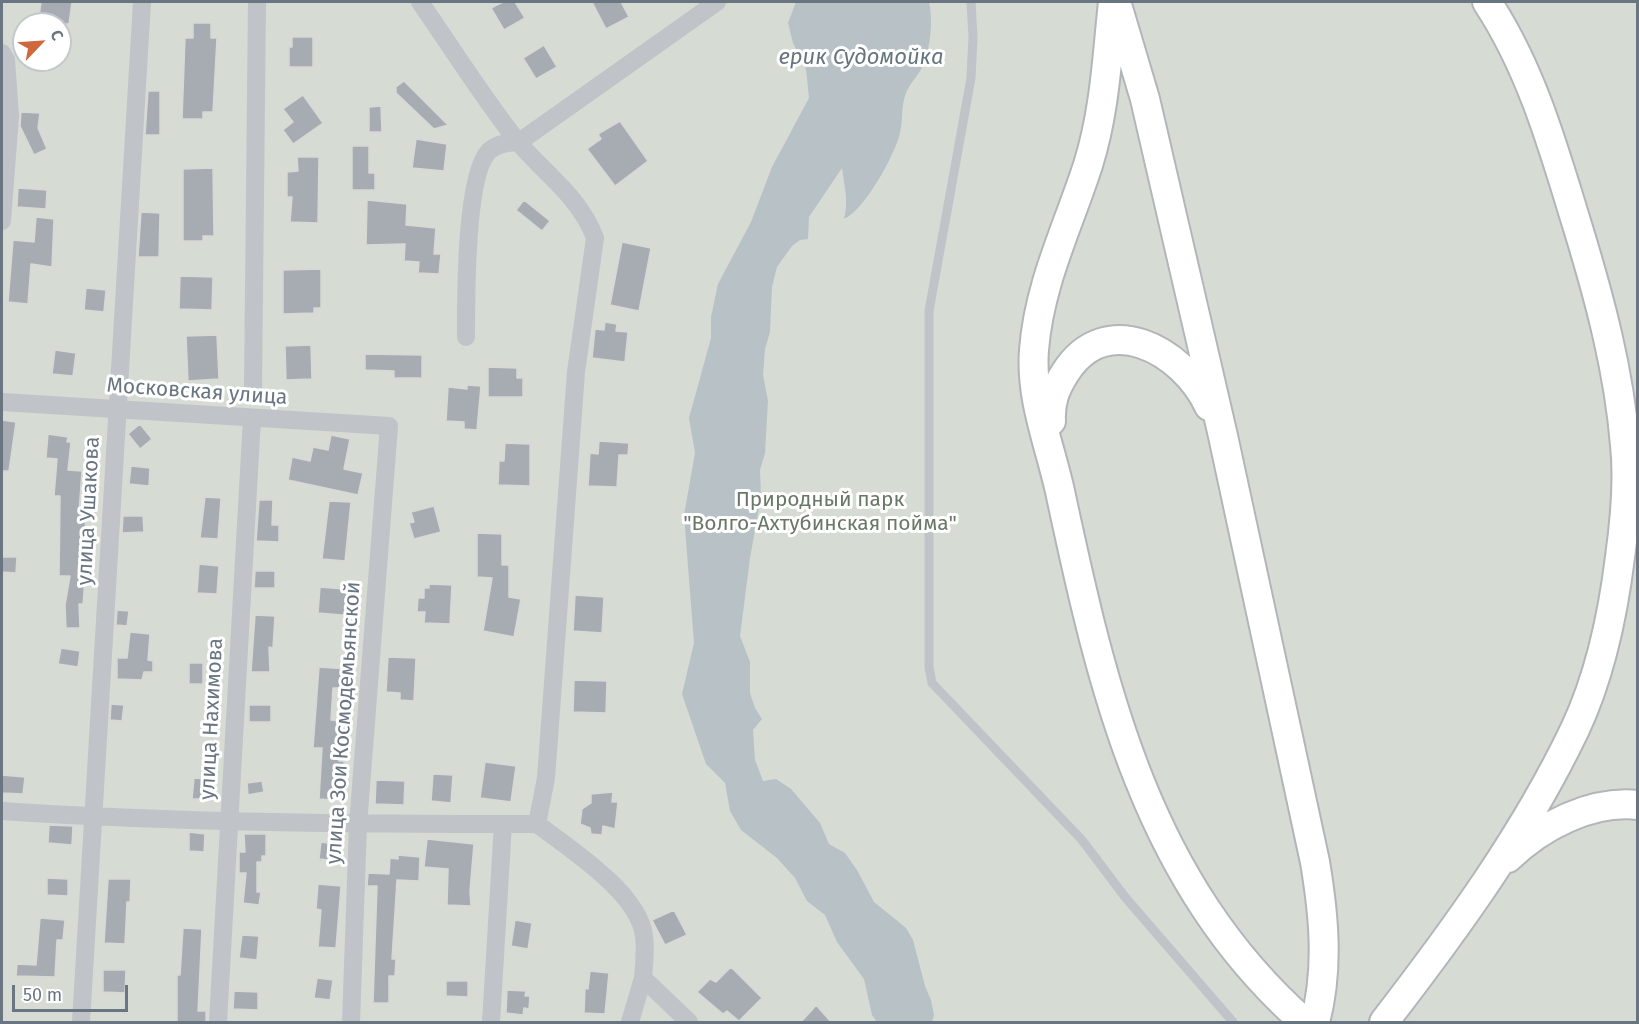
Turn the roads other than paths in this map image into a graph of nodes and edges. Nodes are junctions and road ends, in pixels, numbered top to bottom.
1 (142, 2) edge
2 (257, 2) edge
3 (420, 2) edge
4 (717, 2) edge
5 (971, 2) edge
6 (1114, 2) edge
7 (1487, 2) edge
8 (2, 53) edge
9 (519, 142) junction
10 (2, 221) edge
11 (1602, 305) junction
12 (466, 338) dead end
13 (253, 388) dead end
14 (2, 402) edge
15 (118, 409) junction
16 (1638, 415) edge
17 (252, 418) junction
18 (389, 426) joint
19 (1223, 436) junction
20 (1053, 456) junction
21 (1638, 805) edge
22 (2, 812) edge
23 (94, 817) junction
24 (228, 821) junction
25 (503, 824) junction
26 (537, 824) junction
27 (357, 825) junction
28 (1492, 874) junction
29 (643, 978) junction
30 (81, 1023) edge
31 (219, 1023) edge
32 (351, 1023) edge
33 (491, 1023) edge
34 (630, 1023) edge
35 (689, 1023) edge
36 (1233, 1023) edge
37 (1304, 1023) edge
38 (1315, 1023) edge
39 (1384, 1023) edge

1 - 15 street, улица Ушакова
2 - 13 street
3 - 9 street
4 - 9 street
5 - 36 lane
6 - 19 main road
6 - 20 main road
7 - 11 main road
8 - 10 street
9 - 12 street
9 - 26 street
11 - 16 main road
11 - 28 main road
14 - 15 street, Московская улица
15 - 17 street, Московская улица
15 - 23 street, улица Ушакова
17 - 18 street, Московская улица
17 - 24 street, улица Нахимова
18 - 27 street, улица Зои Космодемьянской
19 - 20 main road
19 - 38 main road
20 - 37 main road
21 - 28 main road
22 - 23 street
23 - 24 street
23 - 30 street, улица Ушакова
24 - 27 street
24 - 31 street, улица Нахимова
25 - 26 street
25 - 27 street
25 - 33 street
26 - 29 street
27 - 32 street, улица Зои Космодемьянской
28 - 39 main road
29 - 34 street
29 - 35 street

